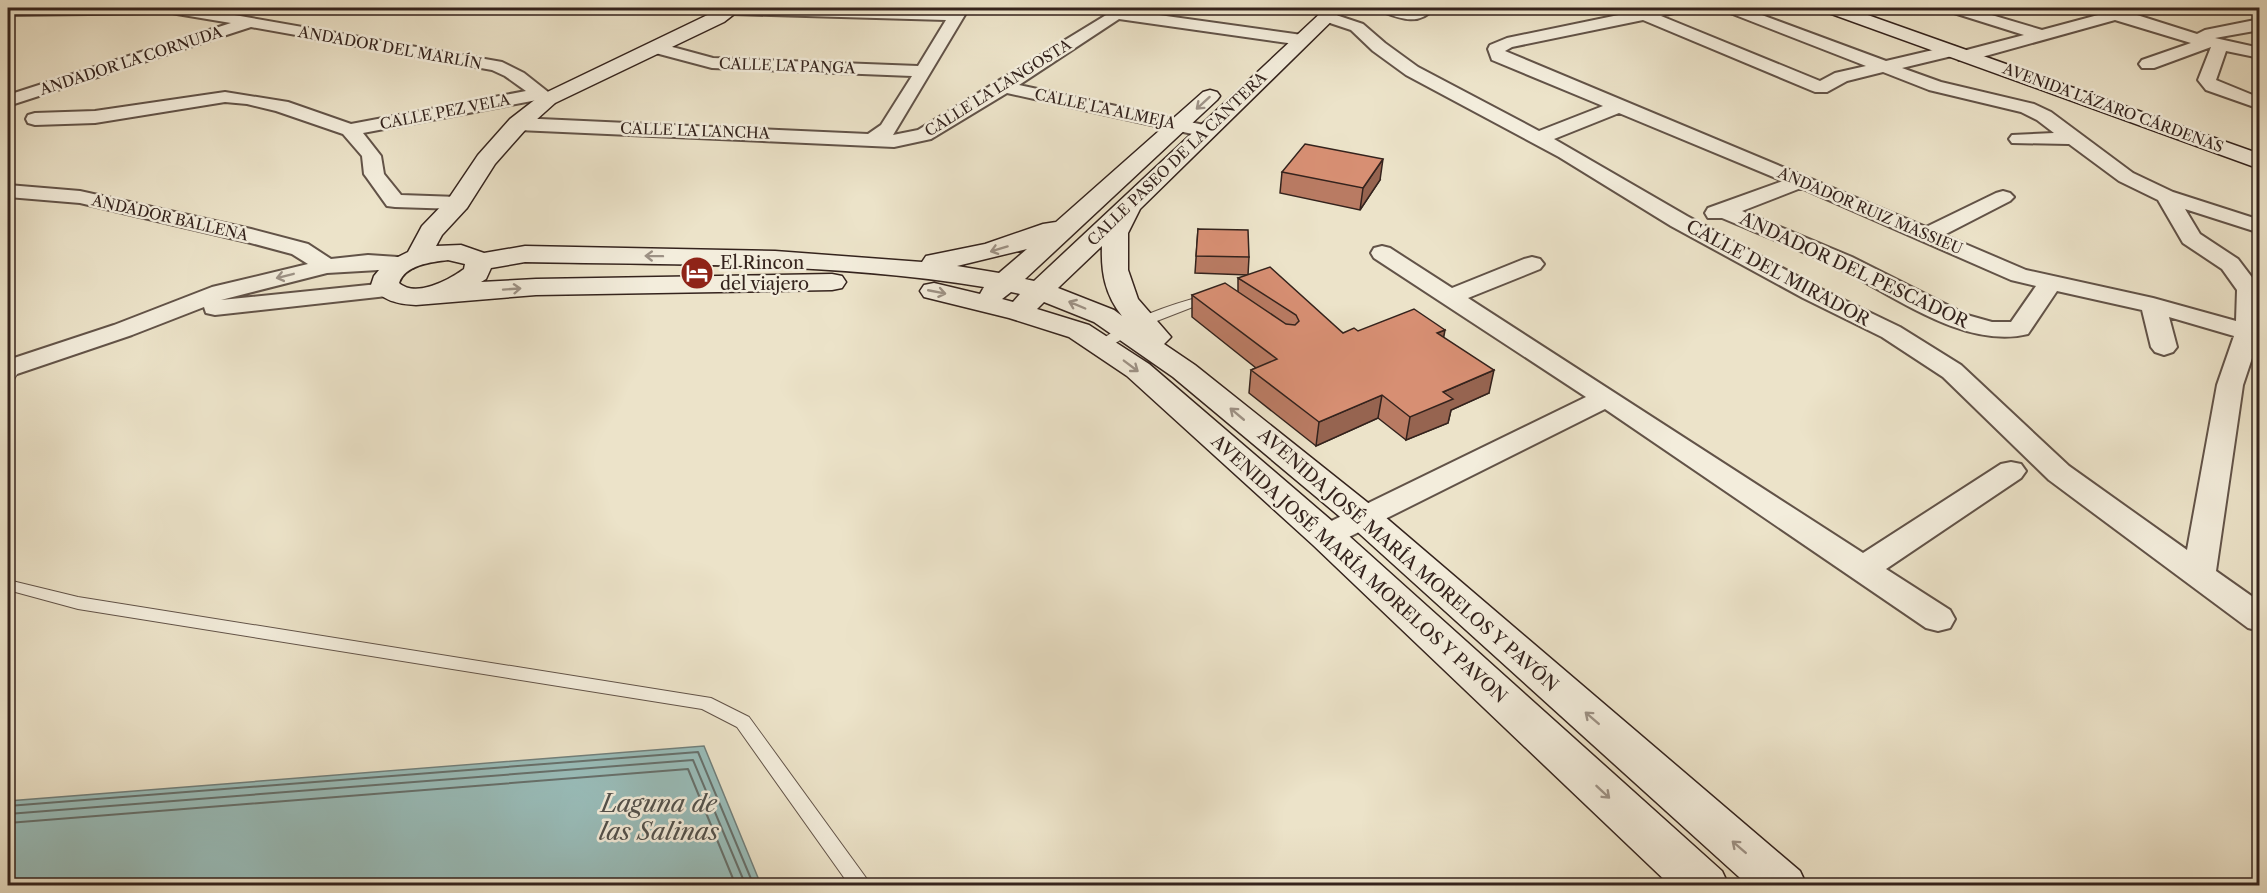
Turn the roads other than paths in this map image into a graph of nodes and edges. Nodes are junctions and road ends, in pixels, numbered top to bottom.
1 (84, 8) edge
2 (163, 8) edge
3 (732, 8) edge
4 (1385, 8) edge
5 (1426, 8) edge
6 (1627, 8) edge
7 (1677, 8) edge
8 (1730, 8) edge
9 (1832, 8) edge
10 (2093, 8) edge
11 (1961, 9) edge
12 (8, 10) edge
13 (1324, 11) edge
14 (958, 12) edge
15 (1643, 14) junction
16 (2118, 14) junction
17 (247, 23) junction
18 (2259, 24) edge
19 (2042, 35) junction
20 (1276, 36) junction
21 (2191, 38) junction
22 (1302, 40) junction
23 (2215, 44) junction
24 (654, 47) junction
25 (1958, 53) junction
26 (2259, 54) edge
27 (2148, 64) dead end
28 (1887, 67) junction
29 (923, 71) junction
30 (1004, 87) junction
31 (544, 97) junction
32 (10, 98) edge
33 (2259, 104) edge
34 (1617, 107) junction
35 (2044, 116) junction
36 (35, 118) dead end
37 (1989, 119) dead end
38 (518, 124) junction
39 (1178, 125) junction
40 (350, 130) junction
41 (1206, 131) junction
42 (1538, 138) junction
43 (2073, 138) junction
44 (873, 139) junction
45 (2019, 139) dead end
46 (2259, 162) edge
47 (1801, 181) junction
48 (8, 191) edge
49 (2003, 196) dead end
50 (2166, 196) junction
51 (1134, 198) junction
52 (454, 207) junction
53 (1724, 211) junction
54 (1073, 220) junction
55 (1679, 221) junction
56 (2259, 227) edge
57 (1926, 235) junction
58 (1382, 253) dead end
59 (474, 258) junction
60 (412, 260) junction
61 (1532, 264) dead end
62 (327, 266) junction
63 (873, 268) junction
64 (2050, 283) junction
65 (388, 290) junction
66 (433, 294) junction
67 (1218, 294) edge
68 (1011, 297) junction
69 (1450, 297) junction
70 (2153, 305) junction
71 (123, 330) junction
72 (1123, 331) junction
73 (2254, 334) edge
74 (2164, 347) dead end
75 (10, 372) edge
76 (1606, 398) junction
77 (2011, 471) dead end
78 (1364, 519) junction
79 (1326, 536) junction
80 (1862, 569) junction
81 (2199, 575) junction
82 (11, 590) edge
83 (1938, 619) dead end
84 (2259, 619) edge
85 (862, 885) edge
86 (1705, 885) edge
87 (1783, 885) edge

1 - 2 street, ANDADOR DEL MARLÍN
1 - 12 street, ANDADOR DEL MARLÍN
2 - 17 street, ANDADOR DEL MARLÍN
3 - 14 street
3 - 24 main road
4 - 5 street
6 - 15 street
7 - 15 street
8 - 28 street
9 - 25 main road, AVENIDA LÁZARO CÁRDENAS
10 - 16 street
11 - 19 street
13 - 20 main road, CALLE PASEO DE LA CANTERA
13 - 22 main road, CALLE PASEO DE LA CANTERA
13 - 42 street, CALLE DEL MIRADOR
14 - 29 street
15 - 28 street
15 - 34 street, ANDADOR RUIZ MASSIEU
16 - 19 street
16 - 21 street
17 - 31 street, ANDADOR DEL MARLÍN
17 - 32 street, ANDADOR LA CORNUDA
18 - 21 street
19 - 25 street
20 - 22 street
20 - 30 street, CALLE LA LANGOSTA
20 -> 39 main road, CALLE PASEO DE LA CANTERA
21 - 23 street
22 - 41 main road, CALLE PASEO DE LA CANTERA
23 - 26 street
23 - 27 street
23 - 33 street
24 - 29 street, CALLE LA PANGA
24 - 31 main road
25 - 28 street
25 - 46 main road, AVENIDA LÁZARO CÁRDENAS
28 - 35 street
29 - 44 street
30 - 39 street, CALLE LA ALMEJA
30 - 44 street, CALLE LA LANGOSTA
31 - 38 main road
31 - 40 street, CALLE PEZ VELA
34 - 42 street
34 - 47 street, ANDADOR RUIZ MASSIEU
35 - 37 street
35 - 43 street
36 - 40 street
38 - 44 street, CALLE LA LANCHA
38 - 52 main road
39 - 41 street, CALLE LA ALMEJA
39 - 54 main road, CALLE PASEO DE LA CANTERA
40 - 52 street
41 - 51 main road, CALLE PASEO DE LA CANTERA
42 - 55 street, CALLE DEL MIRADOR
43 - 45 street
43 - 50 street
47 - 53 street
47 - 57 street, ANDADOR RUIZ MASSIEU
48 - 62 street, ANDADOR BALLENA
49 - 57 street
50 - 56 street
50 - 73 street
51 - 68 main road, CALLE PASEO DE LA CANTERA
51 - 72 main road
52 - 59 main road
52 - 60 main road
53 - 55 street
53 - 64 street, ANDADOR DEL PESCADOR
54 -> 63 main road
54 - 68 main road, CALLE PASEO DE LA CANTERA
55 - 81 street, CALLE DEL MIRADOR
57 - 64 street, ANDADOR RUIZ MASSIEU
58 - 69 street
59 - 60 main road
63 -> 59 main road
59 - 66 main road
60 - 62 street
60 - 65 main road
61 - 69 street
62 -> 71 street
63 - 68 main road
64 - 70 street, ANDADOR RUIZ MASSIEU
65 - 66 main road
65 - 71 street
66 -> 68 main road
67 - 72 lane
68 - 72 main road, AVENIDA JOSÉ MARÍA MORELOS Y PAVON
69 - 76 street
70 - 73 street, ANDADOR RUIZ MASSIEU
70 - 74 street
71 - 75 street
78 -> 72 main road, AVENIDA JOSÉ MARÍA MORELOS Y PAVÓN
72 -> 79 main road, AVENIDA JOSÉ MARÍA MORELOS Y PAVON
73 - 81 street
76 - 78 street
76 - 80 street
77 - 80 street
78 - 79 street
87 -> 78 main road, AVENIDA JOSÉ MARÍA MORELOS Y PAVÓN
79 -> 86 main road, AVENIDA JOSÉ MARÍA MORELOS Y PAVON
80 - 83 street
81 - 84 street, CALLE DEL MIRADOR
82 - 85 lane

